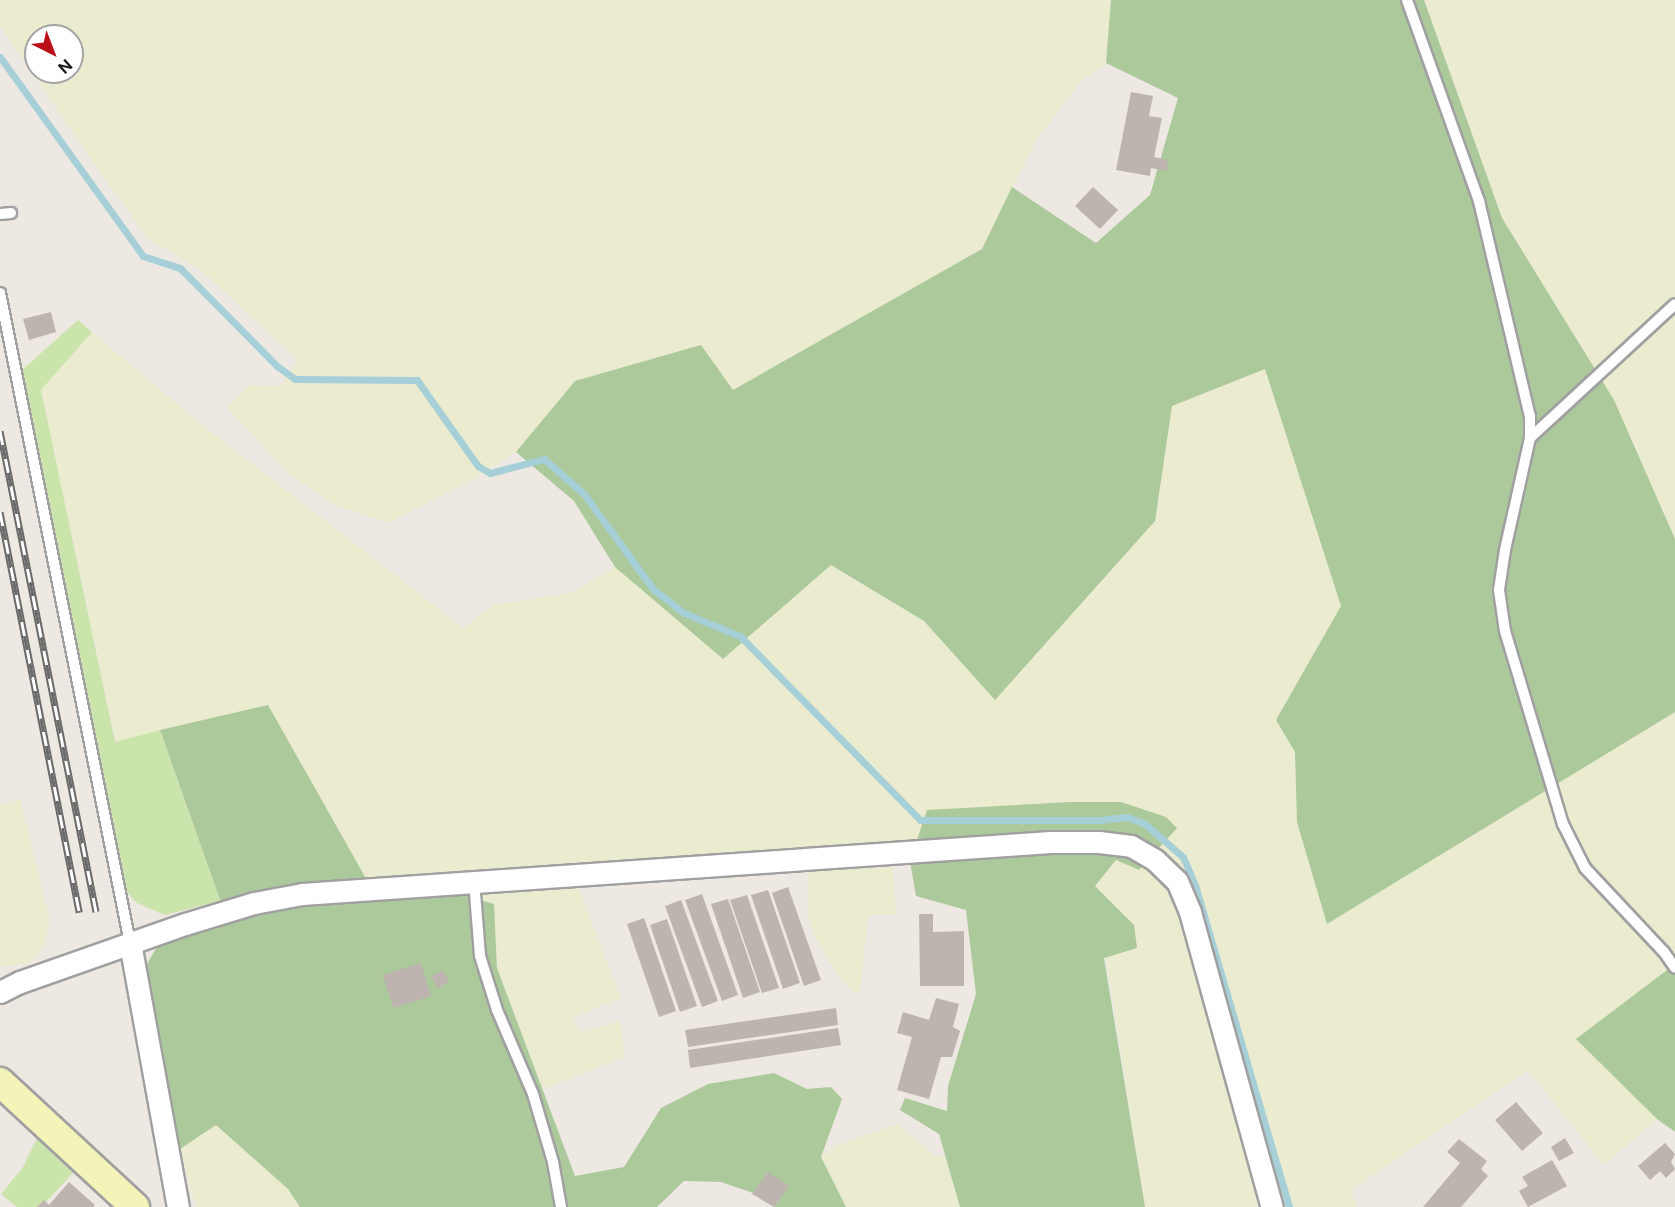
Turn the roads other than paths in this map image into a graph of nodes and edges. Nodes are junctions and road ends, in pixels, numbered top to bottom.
1 (1407, 0) edge
2 (0, 293) edge
3 (1675, 304) edge
4 (1530, 438) junction
5 (474, 880) junction
6 (130, 943) junction
7 (1675, 968) edge
8 (0, 992) edge
9 (0, 1082) edge
10 (135, 1207) edge
11 (178, 1207) edge
12 (561, 1207) edge
13 (1272, 1207) edge

1 - 4 lane
2 - 6 lane
3 - 4 lane
4 - 7 lane
5 - 6 street
5 - 12 lane
5 - 13 street
6 - 8 street
6 - 11 street
9 - 10 street

